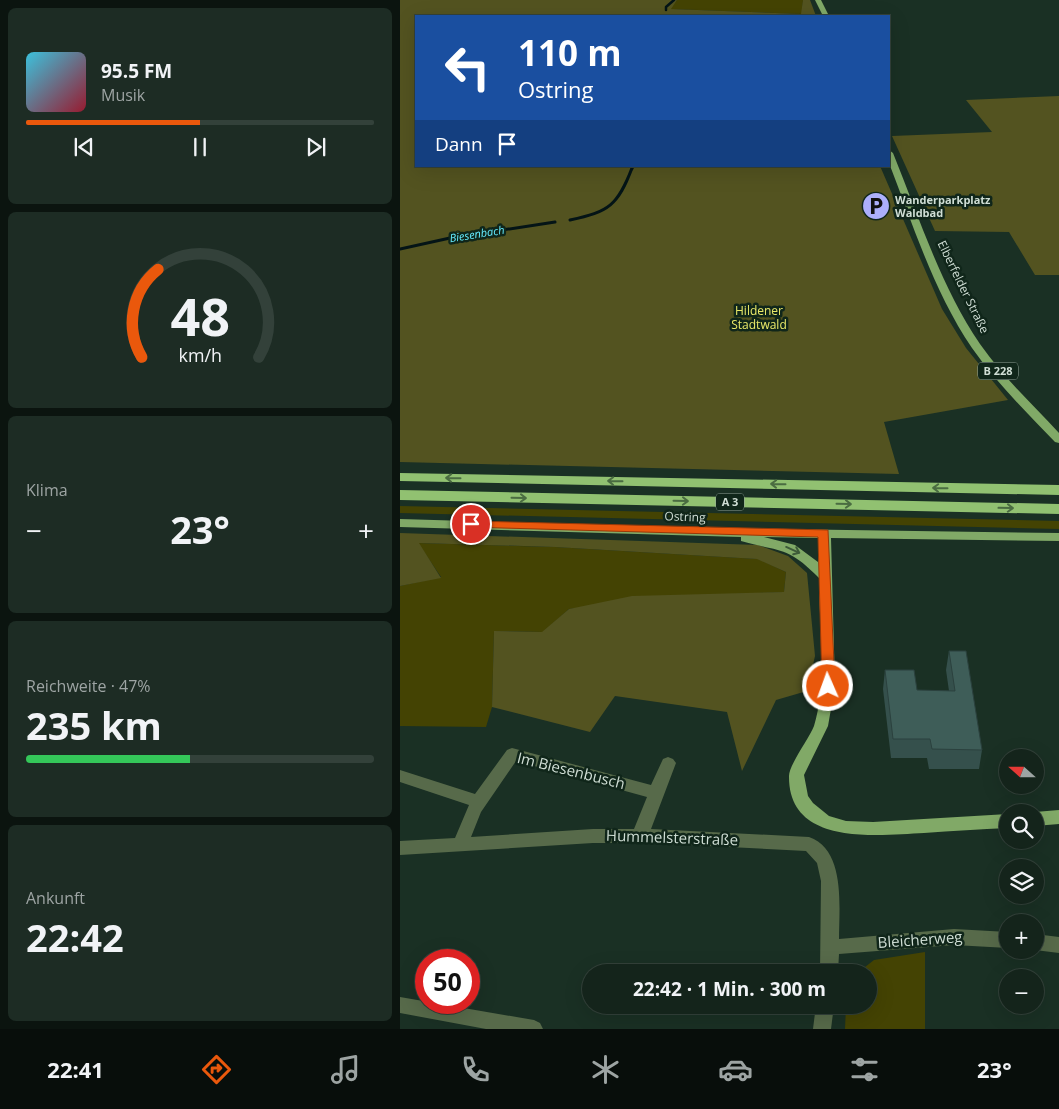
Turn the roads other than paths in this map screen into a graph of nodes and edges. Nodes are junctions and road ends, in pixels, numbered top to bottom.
1 (818, 0) edge
2 (826, 15) edge
3 (890, 155) edge
4 (1059, 440) edge
5 (400, 477) edge
6 (1059, 490) edge
7 (400, 496) edge
8 (1059, 509) edge
9 (400, 523) edge
10 (711, 532) junction
11 (824, 533) junction
12 (1059, 537) edge
13 (825, 577) junction
14 (668, 763) dead end
15 (400, 776) edge
16 (656, 793) junction
17 (479, 802) junction
18 (1059, 817) edge
19 (1044, 818) edge
20 (999, 822) edge
21 (640, 836) junction
22 (461, 844) junction
23 (400, 848) edge
24 (999, 940) edge
25 (1044, 943) edge
26 (1059, 945) edge
27 (832, 947) junction
28 (830, 964) edge
29 (400, 1006) edge
30 (824, 1014) edge
31 (534, 1029) edge
32 (822, 1029) edge

1 - 2 main road
3 - 4 main road, Elberfelder Straße / B 228
6 -> 5 highway, A 3
7 -> 8 highway, A 3
9 - 10 main road, Ostring
10 - 11 main road, Ostring
10 -> 13 main road
11 - 12 main road, Ostring
11 - 13 main road
13 - 20 main road
14 - 16 street
15 - 17 street
16 - 17 street, Im Biesenbusch
16 - 21 street
17 - 22 street, Im Biesenbusch
18 - 19 main road
21 - 22 street, Hummelsterstraße
21 - 27 street, Hummelsterstraße
22 - 23 street, Hummelsterstraße
24 - 27 street, Bleicherweg
25 - 26 street
27 - 28 street, Hummelsterstraße
29 - 31 street
30 - 32 street

